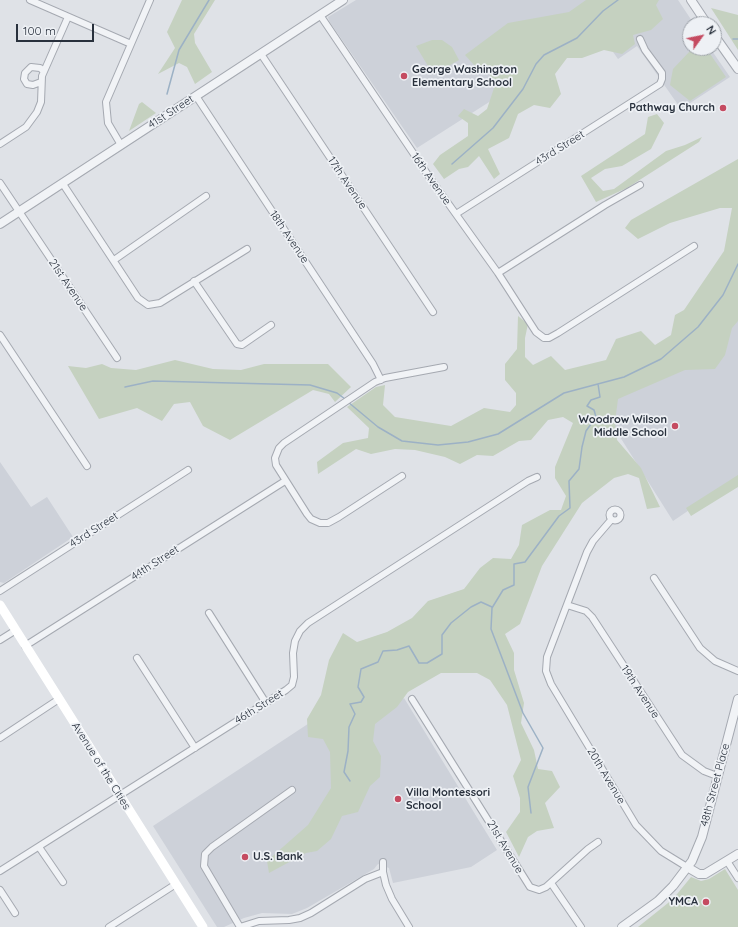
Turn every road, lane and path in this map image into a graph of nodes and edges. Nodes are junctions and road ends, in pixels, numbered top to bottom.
1 (30, 0) edge
2 (49, 0) edge
3 (150, 0) edge
4 (343, 0) edge
5 (691, 0) edge
6 (46, 7) junction
7 (320, 15) junction
8 (702, 16) edge
9 (68, 17) junction
10 (640, 39) dead end
11 (131, 44) junction
12 (722, 46) edge
13 (261, 54) junction
14 (738, 69) edge
15 (44, 71) junction
16 (41, 82) junction
17 (196, 96) junction
18 (0, 144) edge
19 (121, 145) junction
20 (0, 183) edge
21 (63, 184) junction
22 (640, 185) dead end
23 (206, 196) dead end
24 (19, 212) junction
25 (456, 214) junction
26 (0, 224) edge
27 (694, 246) dead end
28 (247, 249) dead end
29 (114, 260) junction
30 (498, 273) junction
31 (194, 281) junction
32 (433, 312) dead end
33 (271, 324) dead end
34 (0, 335) edge
35 (117, 358) dead end
36 (444, 367) dead end
37 (381, 380) junction
38 (87, 466) dead end
39 (188, 470) dead end
40 (402, 476) dead end
41 (537, 477) dead end
42 (285, 481) junction
43 (612, 520) dead end
44 (654, 578) dead end
45 (0, 591) edge
46 (0, 605) edge
47 (568, 605) junction
48 (209, 613) dead end
49 (16, 630) junction
50 (0, 640) edge
51 (25, 646) junction
52 (137, 658) dead end
53 (738, 671) edge
54 (59, 699) junction
55 (412, 699) dead end
56 (738, 699) edge
57 (266, 703) junction
58 (0, 738) edge
59 (195, 748) junction
60 (718, 776) junction
61 (292, 790) dead end
62 (119, 796) junction
63 (598, 842) dead end
64 (39, 847) junction
65 (738, 854) edge
66 (727, 861) junction
67 (383, 862) dead end
68 (686, 868) junction
69 (0, 871) edge
70 (383, 872) junction
71 (738, 878) edge
72 (63, 882) dead end
73 (551, 883) junction
74 (176, 884) junction
75 (0, 890) edge
76 (14, 913) dead end
77 (284, 924) edge
78 (109, 927) edge
79 (202, 927) edge
80 (240, 927) edge
81 (409, 927) edge
82 (580, 927) edge
83 (622, 927) edge

1 - 6 street
2 - 6 street
3 - 11 street
4 - 7 street, 41st Street
5 - 8 street
6 - 9 street
7 - 13 street, 41st Street
7 - 25 street, 16th Avenue
9 - 11 street
9 - 15 street
10 - 25 street, 43rd Street
11 - 19 street
12 - 14 street
13 - 17 street, 41st Street
13 - 32 street, 17th Avenue
15 - 16 street
15 - 16 street
16 - 18 street
17 - 19 street, 41st Street
17 - 37 street, 18th Avenue
19 - 21 street, 41st Street
20 - 24 street
21 - 24 street, 41st Street
21 - 29 street
22 - 30 street
23 - 29 street
24 - 26 street, 41st Street
24 - 35 street, 21st Avenue
25 - 30 street, 16th Avenue
27 - 30 street, 16th Avenue
28 - 31 street
29 - 31 street
31 - 33 street
34 - 38 street
36 - 37 street
37 - 42 street
39 - 45 street, 43rd Street
40 - 42 street
41 - 57 street, 46th Street
42 - 51 street, 44th Street
43 - 47 street
44 - 53 street
46 - 49 main road, Avenue of the Cities
47 - 60 street, 19th Avenue
47 - 68 street, 20th Avenue
48 - 57 street
49 - 50 street
49 - 51 main road, Avenue of the Cities
51 - 54 main road, Avenue of the Cities
52 - 59 street
54 - 58 street
54 - 62 main road, Avenue of the Cities
55 - 73 street, 21st Avenue
56 - 60 street, 48th Street Place
57 - 59 street, 46th Street
59 - 62 street, 46th Street
60 - 68 street, 48th Street Place
61 - 80 street
62 - 64 street, 46th Street
62 - 74 main road, Avenue of the Cities
63 - 73 street
64 - 69 street, 46th Street
64 - 72 street
65 - 66 street
66 - 68 street
66 - 71 street
67 - 70 street
68 - 83 street, 48th Street Place
70 - 77 street
70 - 81 street
73 - 82 street
74 - 78 street
74 - 79 main road, Avenue of the Cities
75 - 76 street
77 - 80 street

